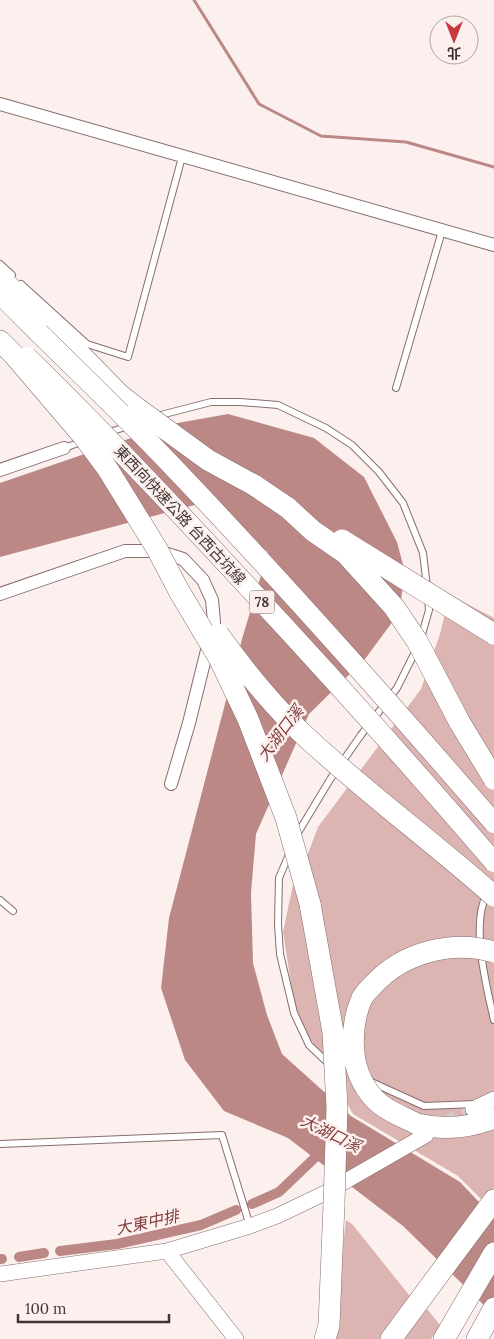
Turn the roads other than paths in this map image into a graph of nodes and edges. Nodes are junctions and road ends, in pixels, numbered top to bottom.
1 (0, 104) edge
2 (182, 157) junction
3 (442, 231) junction
4 (494, 245) edge
5 (0, 264) edge
6 (0, 278) edge
7 (0, 294) edge
8 (0, 330) edge
9 (11, 349) edge
10 (396, 388) dead end
11 (101, 435) dead end
12 (92, 439) dead end
13 (64, 448) joint
14 (0, 470) edge
15 (288, 508) junction
16 (157, 549) junction
17 (0, 594) edge
18 (494, 634) edge
19 (494, 779) edge
20 (171, 784) dead end
21 (494, 823) edge
22 (494, 862) edge
23 (494, 882) edge
24 (494, 896) edge
25 (0, 900) edge
26 (13, 911) dead end
27 (494, 952) edge
28 (494, 1020) edge
29 (345, 1076) dead end
30 (353, 1077) dead end
31 (486, 1107) edge
32 (421, 1133) junction
33 (0, 1144) edge
34 (494, 1200) edge
35 (250, 1226) junction
36 (167, 1251) junction
37 (494, 1254) edge
38 (0, 1274) edge
39 (494, 1308) edge
40 (480, 1334) edge
41 (236, 1339) edge
42 (325, 1339) edge
43 (391, 1339) edge
44 (444, 1339) edge

1 - 2 street
2 - 3 street
2 - 5 lane
3 - 4 street
3 - 10 lane
6 - 15 highway, bridge
7 - 21 highway, 東西向快速公路 台西古坑線 / 78, bridge
8 - 9 highway, 東西向快速公路 台西古坑線 / 78
9 - 16 highway, bridge
9 - 22 highway, 東西向快速公路 台西古坑線 / 78, bridge
11 - 29 lane
12 - 13 lane
13 - 14 street
15 - 18 highway, bridge
15 - 19 highway, bridge
16 - 24 highway, bridge
16 - 42 highway, bridge
17 - 20 street
23 - 28 lane
25 - 26 lane
27 - 32 highway, bridge
30 - 31 lane
31 - 32 highway
32 - 35 street
33 - 35 lane
34 - 43 highway
35 - 36 street
36 - 38 street
36 - 41 street
37 - 44 highway
39 - 40 highway

